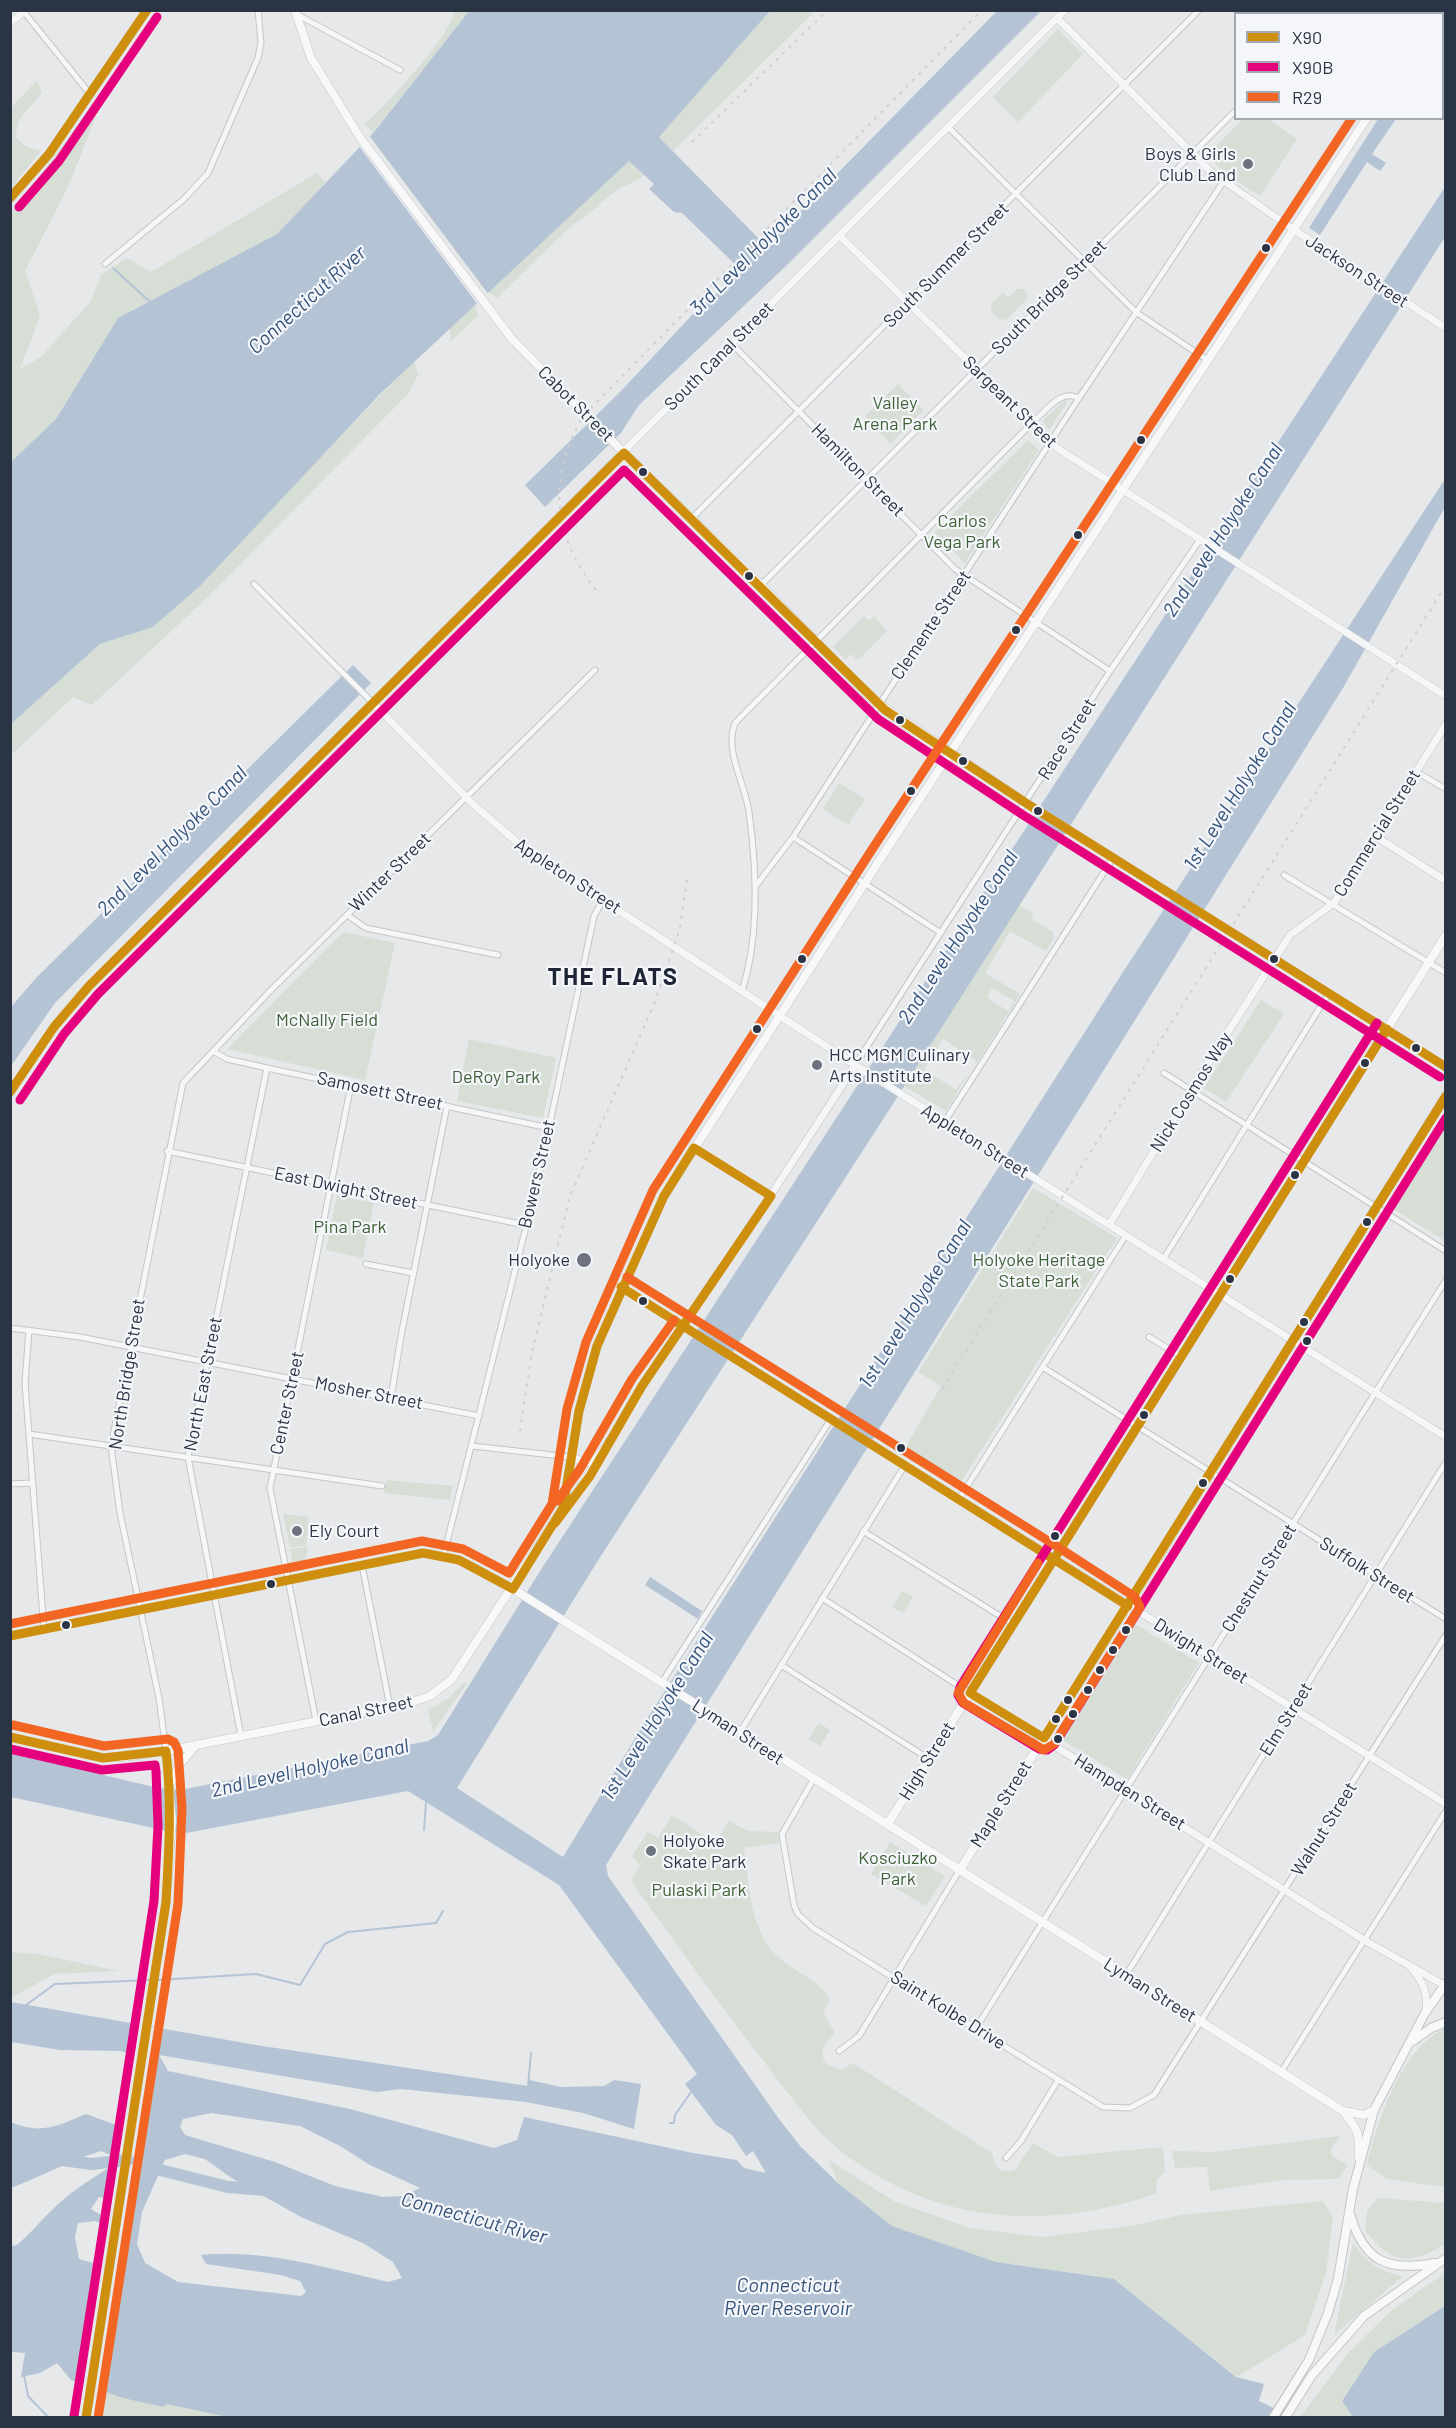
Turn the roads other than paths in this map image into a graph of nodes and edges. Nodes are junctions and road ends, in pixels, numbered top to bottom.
1 (147, 10) edge
2 (258, 10) edge
3 (1065, 10) edge
4 (1199, 10) edge
5 (25, 11) edge
6 (295, 12) edge
7 (1057, 18) junction
8 (10, 23) edge
9 (400, 70) dead end
10 (1124, 84) junction
11 (90, 94) junction
12 (1234, 112) edge
13 (1366, 120) edge
14 (948, 127) junction
15 (1193, 152) junction
16 (1224, 181) junction
17 (1016, 195) junction
18 (10, 199) edge
19 (1294, 230) junction
20 (840, 236) junction
21 (1084, 262) junction
22 (105, 264) dead end
23 (908, 302) junction
24 (1137, 313) junction
25 (1446, 328) edge
26 (731, 343) junction
27 (1209, 361) junction
28 (976, 370) junction
29 (1079, 398) junction
30 (800, 411) junction
31 (1031, 425) junction
32 (1051, 443) junction
33 (621, 450) junction
34 (868, 479) junction
35 (1123, 493) junction
36 (692, 518) junction
37 (922, 534) junction
38 (1199, 541) junction
39 (964, 575) junction
40 (254, 584) dead end
41 (761, 585) junction
42 (1037, 624) junction
43 (814, 640) junction
44 (595, 670) dead end
45 (1110, 671) junction
46 (1446, 696) edge
47 (371, 700) junction
48 (878, 704) junction
49 (1446, 724) edge
50 (951, 754) junction
51 (1415, 771) junction
52 (1446, 789) edge
53 (467, 797) junction
54 (1028, 804) junction
55 (1375, 836) junction
56 (793, 837) junction
57 (1113, 858) junction
58 (1284, 875) dead end
59 (1446, 881) edge
60 (865, 884) junction
61 (755, 887) junction
62 (603, 900) junction
63 (1334, 903) junction
64 (347, 915) junction
65 (941, 933) junction
66 (1446, 934) edge
67 (498, 955) dead end
68 (1274, 959) junction
69 (1428, 962) junction
70 (1446, 973) edge
71 (742, 991) junction
72 (1329, 993) junction
73 (780, 1016) junction
74 (1387, 1029) junction
75 (213, 1051) junction
76 (855, 1065) junction
77 (1446, 1067) edge
78 (267, 1068) junction
79 (1164, 1073) dead end
80 (186, 1077) joint
81 (351, 1085) junction
82 (1191, 1089) junction
83 (10, 1093) edge
84 (1446, 1095) edge
85 (447, 1106) junction
86 (945, 1121) junction
87 (1246, 1125) junction
88 (549, 1128) junction
89 (694, 1148) junction
90 (167, 1151) junction
91 (1304, 1162) junction
92 (246, 1167) junction
93 (330, 1185) junction
94 (771, 1196) junction
95 (427, 1205) junction
96 (1376, 1207) junction
97 (525, 1225) junction
98 (1109, 1226) junction
99 (1126, 1235) junction
100 (1446, 1251) edge
101 (1164, 1258) junction
102 (366, 1264) dead end
103 (413, 1273) junction
104 (1446, 1280) edge
105 (621, 1287) junction
106 (1220, 1295) junction
107 (684, 1327) junction
108 (10, 1328) edge
109 (29, 1330) junction
110 (1149, 1337) dead end
111 (1293, 1340) junction
112 (129, 1346) junction
113 (1182, 1357) junction
114 (208, 1361) junction
115 (1044, 1368) junction
116 (292, 1378) junction
117 (1375, 1392) junction
118 (392, 1398) junction
119 (479, 1416) junction
120 (832, 1420) junction
121 (1138, 1428) junction
122 (29, 1434) junction
123 (1446, 1437) edge
124 (111, 1446) junction
125 (472, 1446) junction
126 (602, 1450) junction
127 (188, 1457) junction
128 (570, 1457) junction
129 (1446, 1462) edge
130 (905, 1465) junction
131 (273, 1470) junction
132 (1211, 1471) junction
133 (31, 1483) junction
134 (10, 1484) edge
135 (382, 1486) dead end
136 (959, 1499) junction
137 (555, 1523) junction
138 (1292, 1524) junction
139 (864, 1531) junction
140 (444, 1554) junction
141 (1054, 1559) junction
142 (362, 1565) junction
143 (1375, 1576) junction
144 (288, 1580) junction
145 (513, 1589) junction
146 (214, 1594) junction
147 (822, 1598) junction
148 (1128, 1606) junction
149 (139, 1610) junction
150 (1446, 1619) edge
151 (1013, 1624) junction
152 (44, 1630) junction
153 (1446, 1635) edge
154 (10, 1636) edge
155 (1210, 1657) junction
156 (781, 1665) junction
157 (664, 1683) junction
158 (970, 1693) junction
159 (390, 1707) junction
160 (1292, 1708) junction
161 (316, 1721) junction
162 (740, 1732) junction
163 (241, 1736) junction
164 (10, 1737) edge
165 (1044, 1738) junction
166 (196, 1745) junction
167 (166, 1751) junction
168 (1369, 1756) junction
169 (929, 1759) junction
170 (813, 1780) junction
171 (170, 1785) junction
172 (1127, 1790) junction
173 (1446, 1804) edge
174 (1446, 1811) edge
175 (887, 1825) junction
176 (1209, 1842) junction
177 (959, 1871) junction
178 (1286, 1890) junction
179 (1042, 1923) junction
180 (1364, 1940) junction
181 (1410, 1965) junction
182 (1126, 1975) junction
183 (894, 1976) junction
184 (1445, 1984) edge
185 (1425, 2013) junction
186 (1200, 2022) junction
187 (1446, 2022) edge
188 (976, 2028) junction
189 (1411, 2042) junction
190 (839, 2051) dead end
191 (1281, 2072) junction
192 (1058, 2080) junction
193 (1374, 2110) junction
194 (1343, 2111) junction
195 (1006, 2158) dead end
196 (1359, 2166) junction
197 (1350, 2211) junction
198 (1442, 2260) edge
199 (1293, 2396) junction
200 (87, 2418) edge
201 (1273, 2418) edge
202 (1285, 2418) edge

1 - 11 main road
2 - 22 street
3 - 7 street, South Canal Street
4 - 10 street, South Summer Street
5 - 8 street
5 - 11 street
6 - 9 street
6 - 33 main road, Cabot Street
7 - 10 street, Jackson Street
7 - 14 street, South Canal Street
10 - 15 street, Jackson Street
10 - 17 street, South Summer Street
11 - 18 main road
12 - 15 street, South Bridge Street
13 - 19 main road, Canal Street
14 - 17 street
14 - 20 street, South Canal Street
15 - 16 street, Jackson Street
15 - 21 street, South Bridge Street
16 - 19 street, Jackson Street
16 - 24 street, Clemente Street
17 - 21 street
17 - 23 street, South Summer Street
19 - 25 street, Jackson Street
19 - 27 main road, Canal Street
20 - 23 street, Sargeant Street
20 - 26 street, South Canal Street
21 - 24 street
21 - 28 street, South Bridge Street
23 - 28 street, Sargeant Street
23 - 30 street, South Summer Street
24 - 27 street
24 - 29 street, Clemente Street
26 - 30 street, Hamilton Street
26 - 33 street, South Canal Street
27 - 35 main road, Canal Street
28 - 31 street, Sargeant Street
28 - 34 street, South Bridge Street
29 - 31 street
29 - 32 street, Clemente Street
30 - 34 street, Hamilton Street
30 - 36 street, South Summer Street
31 - 32 street, Sargeant Street
31 - 37 street
32 - 35 street, Sargeant Street
32 - 39 street, Clemente Street
33 - 36 main road, Cabot Street
33 - 47 street, South Canal Street
34 - 37 street, Hamilton Street
34 - 41 street, South Bridge Street
35 - 38 street, Sargeant Street
35 - 42 main road, Canal Street
36 - 41 main road, Cabot Street
37 - 39 street, Hamilton Street
37 - 43 street
38 - 45 street, Race Street
38 - 46 street, Sargeant Street
39 - 42 street, Hamilton Street
39 - 48 street, Clemente Street
40 - 47 street, Appleton Street
41 - 43 main road, Cabot Street
42 - 45 street, Hamilton Street
42 - 50 main road, Canal Street
43 - 48 main road, Cabot Street
43 - 61 street
44 - 53 street, Winter Street
45 - 54 street, Race Street
47 - 53 street, Appleton Street
47 - 83 street, South Canal Street
48 - 50 main road, Cabot Street
48 - 56 street, Clemente Street
49 - 51 street, Commercial Street
50 - 54 main road, Cabot Street
50 - 60 main road, Canal Street
51 - 52 street
51 - 55 street, Commercial Street
53 - 62 street, Appleton Street
53 - 64 street, Winter Street
54 - 57 main road, Cabot Street
54 - 65 street, Race Street
55 - 59 street
55 - 63 street, Commercial Street
56 - 60 street
56 - 61 street, Clemente Street
57 - 68 main road, Cabot Street
57 - 86 street
58 - 63 street
60 - 65 street
60 - 73 main road, Canal Street
61 - 71 street
62 - 71 street, Appleton Street
62 - 88 street, Bowers Street
63 - 68 street, Commercial Street
63 - 69 street
64 - 67 street
64 - 75 street, Winter Street
65 - 76 street, Race Street
66 - 69 main road, High Street
68 - 72 main road, Cabot Street
68 - 82 street, Nick Cosmos Way
69 - 70 street
69 - 74 main road, High Street
71 - 73 street, Appleton Street
72 - 74 main road, Cabot Street
72 - 87 street
73 - 76 street, Appleton Street
73 - 89 main road, Canal Street
74 - 77 main road, Cabot Street
74 - 91 main road, High Street
75 - 78 street, Samosett Street
75 - 80 street, Winter Street
76 - 86 street, Appleton Street
76 - 94 street, Race Street
78 - 81 street, Samosett Street
78 - 92 street, North East Street
79 - 82 street
80 - 90 street, North Bridge Street
81 - 85 street, Samosett Street
81 - 93 street, Center Street
82 - 87 street
82 - 98 street, Nick Cosmos Way
84 - 96 main road, Maple Street
85 - 88 street, Samosett Street
85 - 95 street
86 - 98 street, Appleton Street
87 - 91 street
87 - 101 street
88 - 97 street, Bowers Street
89 - 94 street
89 - 105 main road, Canal Street
90 - 92 street, East Dwight Street
90 - 112 street, North Bridge Street
91 - 96 street
91 - 106 main road, High Street
92 - 93 street, East Dwight Street
92 - 114 street, North East Street
93 - 95 street, East Dwight Street
93 - 116 street, Center Street
94 - 107 street, Race Street
95 - 97 street, East Dwight Street
95 - 103 street
96 - 100 street
96 - 111 main road, Maple Street
97 - 119 street, Bowers Street
98 - 99 street, Appleton Street
99 - 101 street, Appleton Street
99 - 115 street
101 - 106 street, Appleton Street
102 - 103 street
103 - 118 street
104 - 117 street, Chestnut Street
105 - 107 street, Dwight Street
105 - 128 main road, Canal Street
106 - 111 street, Appleton Street
106 - 113 main road, High Street
107 - 120 street, Dwight Street
107 - 126 street, Race Street
108 - 109 street, Mosher Street
109 - 112 street, Mosher Street
109 - 122 street
110 - 113 street
111 - 117 street, Appleton Street
111 - 132 main road, Maple Street
112 - 114 street, Mosher Street
112 - 124 street, North Bridge Street
113 - 121 main road, High Street
114 - 116 street, Mosher Street
114 - 127 street, North East Street
115 - 121 street, Suffolk Street
115 - 136 street
116 - 118 street, Mosher Street
116 - 131 street, Center Street
117 - 123 street, Appleton Street
117 - 138 street, Chestnut Street
118 - 119 street, Mosher Street
119 - 125 street, Bowers Street
120 - 130 street, Dwight Street
120 - 157 street
121 - 132 street, Suffolk Street
121 - 141 main road, High Street
122 - 124 street
122 - 133 street
124 - 127 street
124 - 149 street, North Bridge Street
125 - 128 street
125 - 140 street, Bowers Street
126 - 128 street
126 - 137 street, Race Street
127 - 131 street
127 - 146 street, North East Street
128 - 137 main road, Canal Street
129 - 143 street, Elm Street
130 - 136 street, Dwight Street
130 - 139 street
131 - 135 street
131 - 144 street, Center Street
132 - 138 street, Suffolk Street
132 - 148 main road, Maple Street
133 - 134 street
133 - 152 street
136 - 141 street, Dwight Street
137 - 145 main road, Canal Street
138 - 143 street, Suffolk Street
138 - 155 street, Chestnut Street
139 - 147 street
139 - 151 street
140 - 142 street, Lyman Street
140 - 145 street, Lyman Street
141 - 148 street, Dwight Street
141 - 151 main road, High Street
142 - 144 street, Lyman Street
142 - 159 street
143 - 150 street, Suffolk Street
143 - 160 street, Elm Street
144 - 146 street, Lyman Street
144 - 161 street, Center Street
145 - 157 main road, Lyman Street
145 - 159 main road, Canal Street
146 - 149 street, Lyman Street
146 - 163 street, North East Street
147 - 156 street
147 - 158 street, Hampden Street
148 - 155 street, Dwight Street
148 - 165 main road, Maple Street
149 - 152 street, Lyman Street
149 - 167 street, North Bridge Street
151 - 158 main road, High Street
152 - 154 street, Lyman Street
153 - 168 street, Walnut Street
155 - 160 street, Dwight Street
155 - 172 street, Chestnut Street
156 - 162 street
156 - 169 street
157 - 162 main road, Lyman Street
158 - 165 street, Hampden Street
158 - 169 main road, High Street
159 - 161 main road, Canal Street
160 - 168 street, Dwight Street
160 - 176 street, Elm Street
161 - 163 main road, Canal Street
162 - 170 main road, Lyman Street
163 - 166 main road, Canal Street
164 - 167 street
165 - 172 street, Hampden Street
165 - 177 main road, Maple Street
166 - 167 main road, Canal Street
166 - 171 main road
167 - 171 main road, North Bridge Street
168 - 173 street, Dwight Street
168 - 178 street, Walnut Street
169 - 175 main road, High Street
170 - 175 main road, Lyman Street
170 - 183 street, Saint Kolbe Drive
171 - 200 main road, North Bridge Street
172 - 176 street, Hampden Street
172 - 179 street, Chestnut Street
174 - 180 street
175 - 177 main road, Lyman Street
176 - 178 street, Hampden Street
176 - 182 street, Elm Street
177 - 179 main road, Lyman Street
177 - 183 street, Maple Street
178 - 180 street, Hampden Street
178 - 186 street, Walnut Street
179 - 182 main road, Lyman Street
179 - 188 street, Chestnut Street
180 - 181 street, Hampden Street
180 - 191 street
181 - 184 street, Hampden Street
181 - 185 street
182 - 186 main road, Lyman Street
183 - 188 street, Saint Kolbe Drive
183 - 190 street, Maple Street
184 - 185 main road
185 - 189 main road
186 - 191 main road, Lyman Street
186 - 192 street, Saint Kolbe Drive
187 - 189 main road
188 - 192 street, Saint Kolbe Drive
189 - 193 main road
191 - 194 main road, Lyman Street
192 - 195 street
193 - 194 main road
193 - 196 main road
194 - 196 main road, Lyman Street
196 - 197 main road
197 - 198 main road
197 - 199 main road
198 - 199 main road
199 - 201 main road
199 - 202 main road

